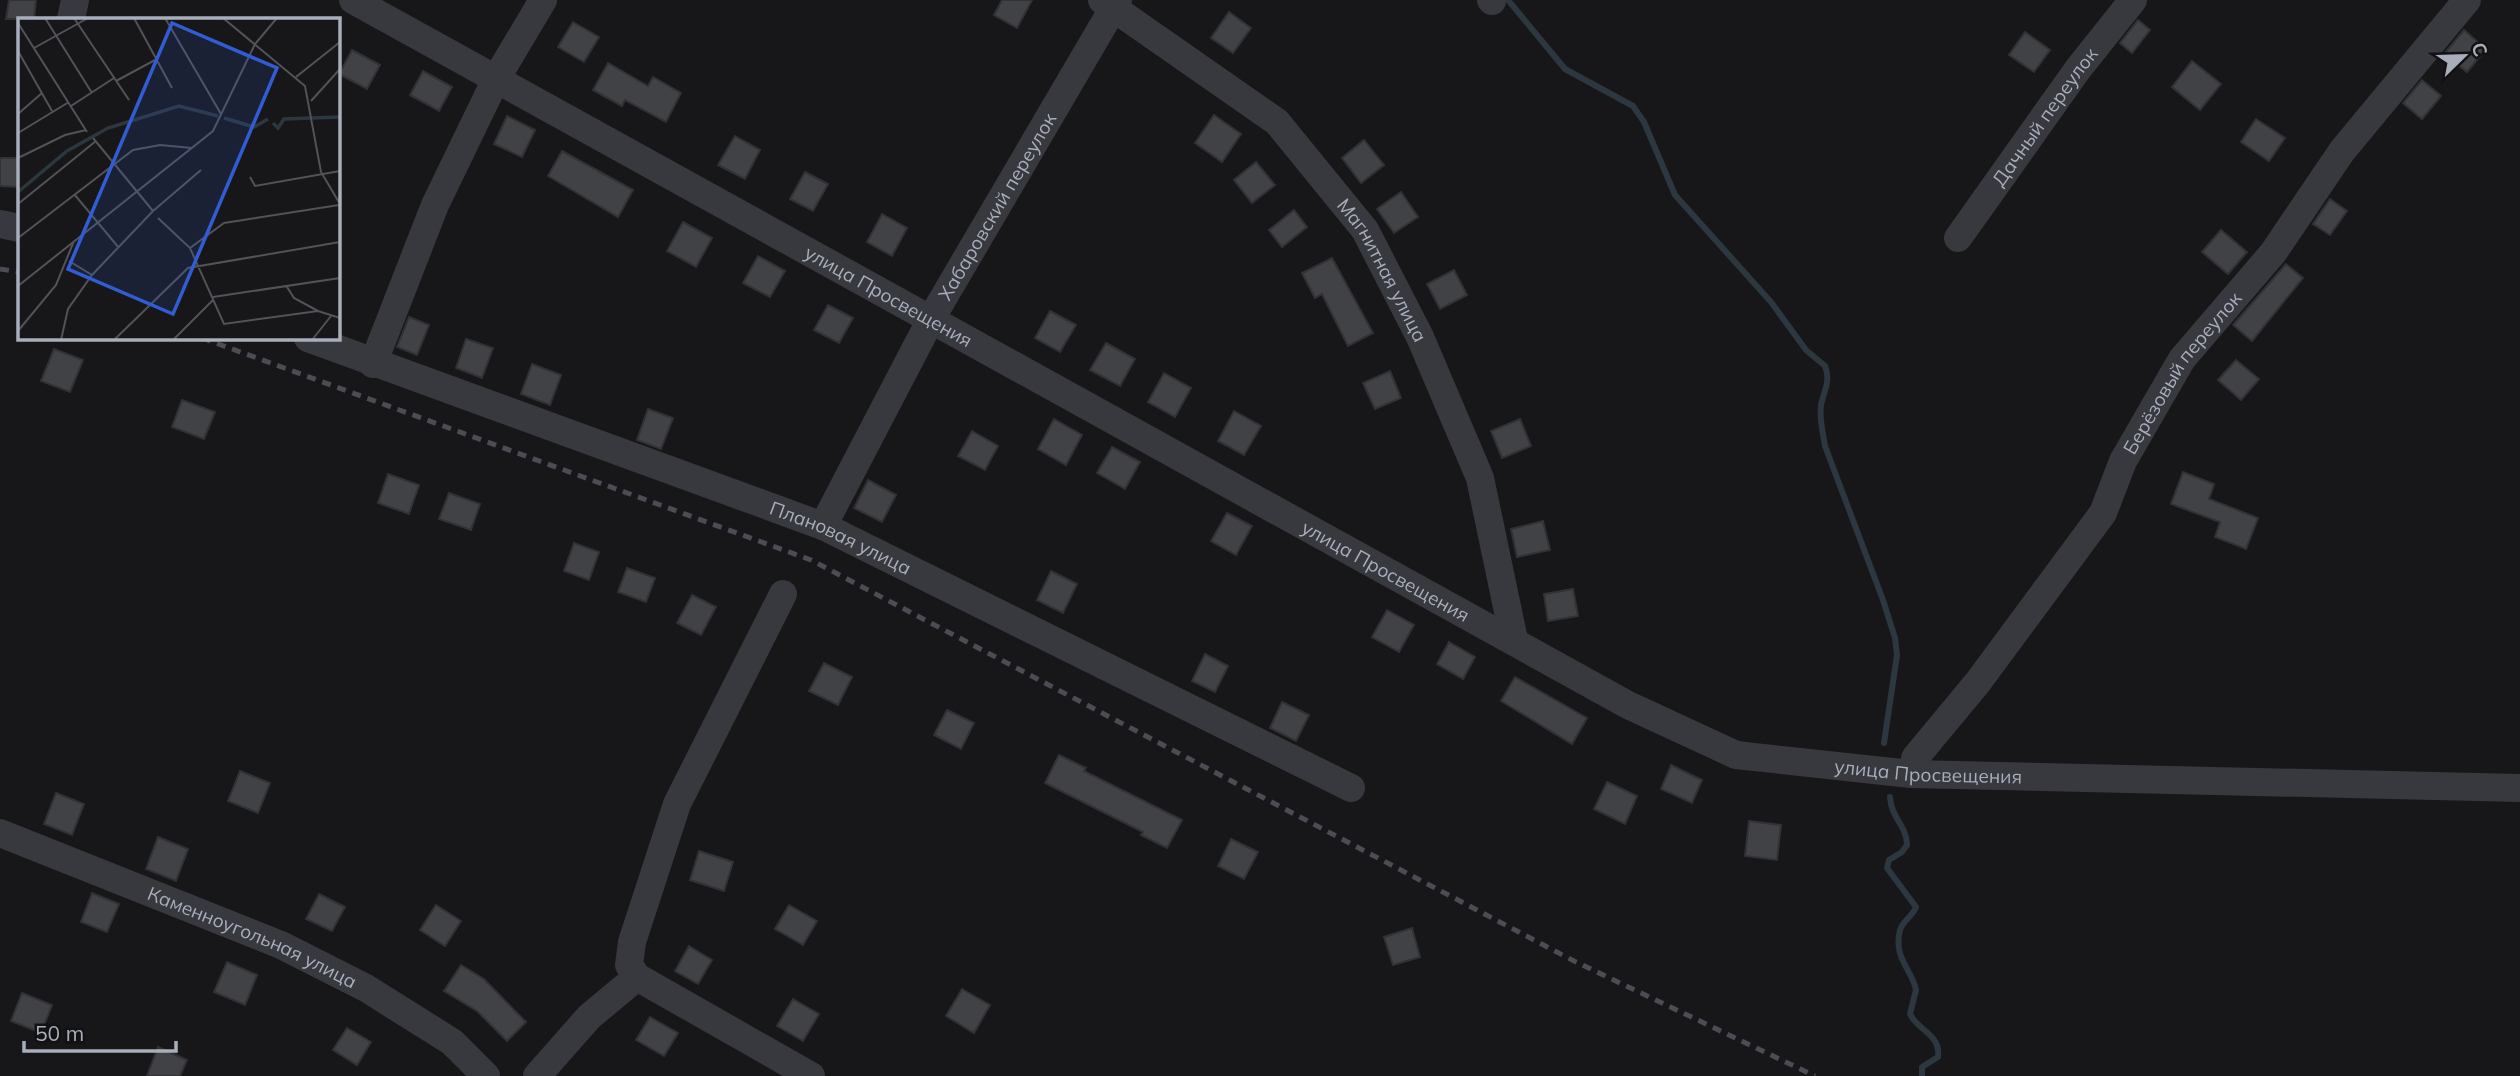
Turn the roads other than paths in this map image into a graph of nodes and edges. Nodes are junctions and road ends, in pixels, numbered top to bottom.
1 (75, 0) edge
2 (352, 0) edge
3 (543, 0) edge
4 (2133, 0) edge
5 (2467, 0) edge
6 (1112, 2) edge
7 (71, 18) edge
8 (496, 79) junction
9 (0, 224) edge
10 (18, 228) edge
11 (1958, 238) dead end
12 (931, 319) junction
13 (313, 340) edge
14 (373, 364) junction
15 (822, 526) junction
16 (783, 594) dead end
17 (1514, 640) junction
18 (1915, 758) dead end
19 (1351, 788) dead end
20 (2520, 788) edge
21 (0, 833) edge
22 (637, 976) junction
23 (486, 1076) edge
24 (537, 1076) edge
25 (811, 1076) edge

1 - 7 street
2 - 8 street, улица Просвещения
3 - 8 street
4 - 11 street, Дачный переулок
5 - 18 street, Берёзовый переулок
6 - 12 street, Хабаровский переулок
6 - 17 street, Магнитная улица
8 - 12 street, улица Просвещения
8 - 14 street
9 - 10 street
12 - 15 street, Хабаровский переулок
12 - 17 street, улица Просвещения
13 - 14 street, Плановая улица
14 - 15 street, Плановая улица
15 - 19 street, Плановая улица
16 - 22 street
17 - 20 street, улица Просвещения
21 - 23 street, Каменноугольная улица
22 - 24 street
22 - 25 street

